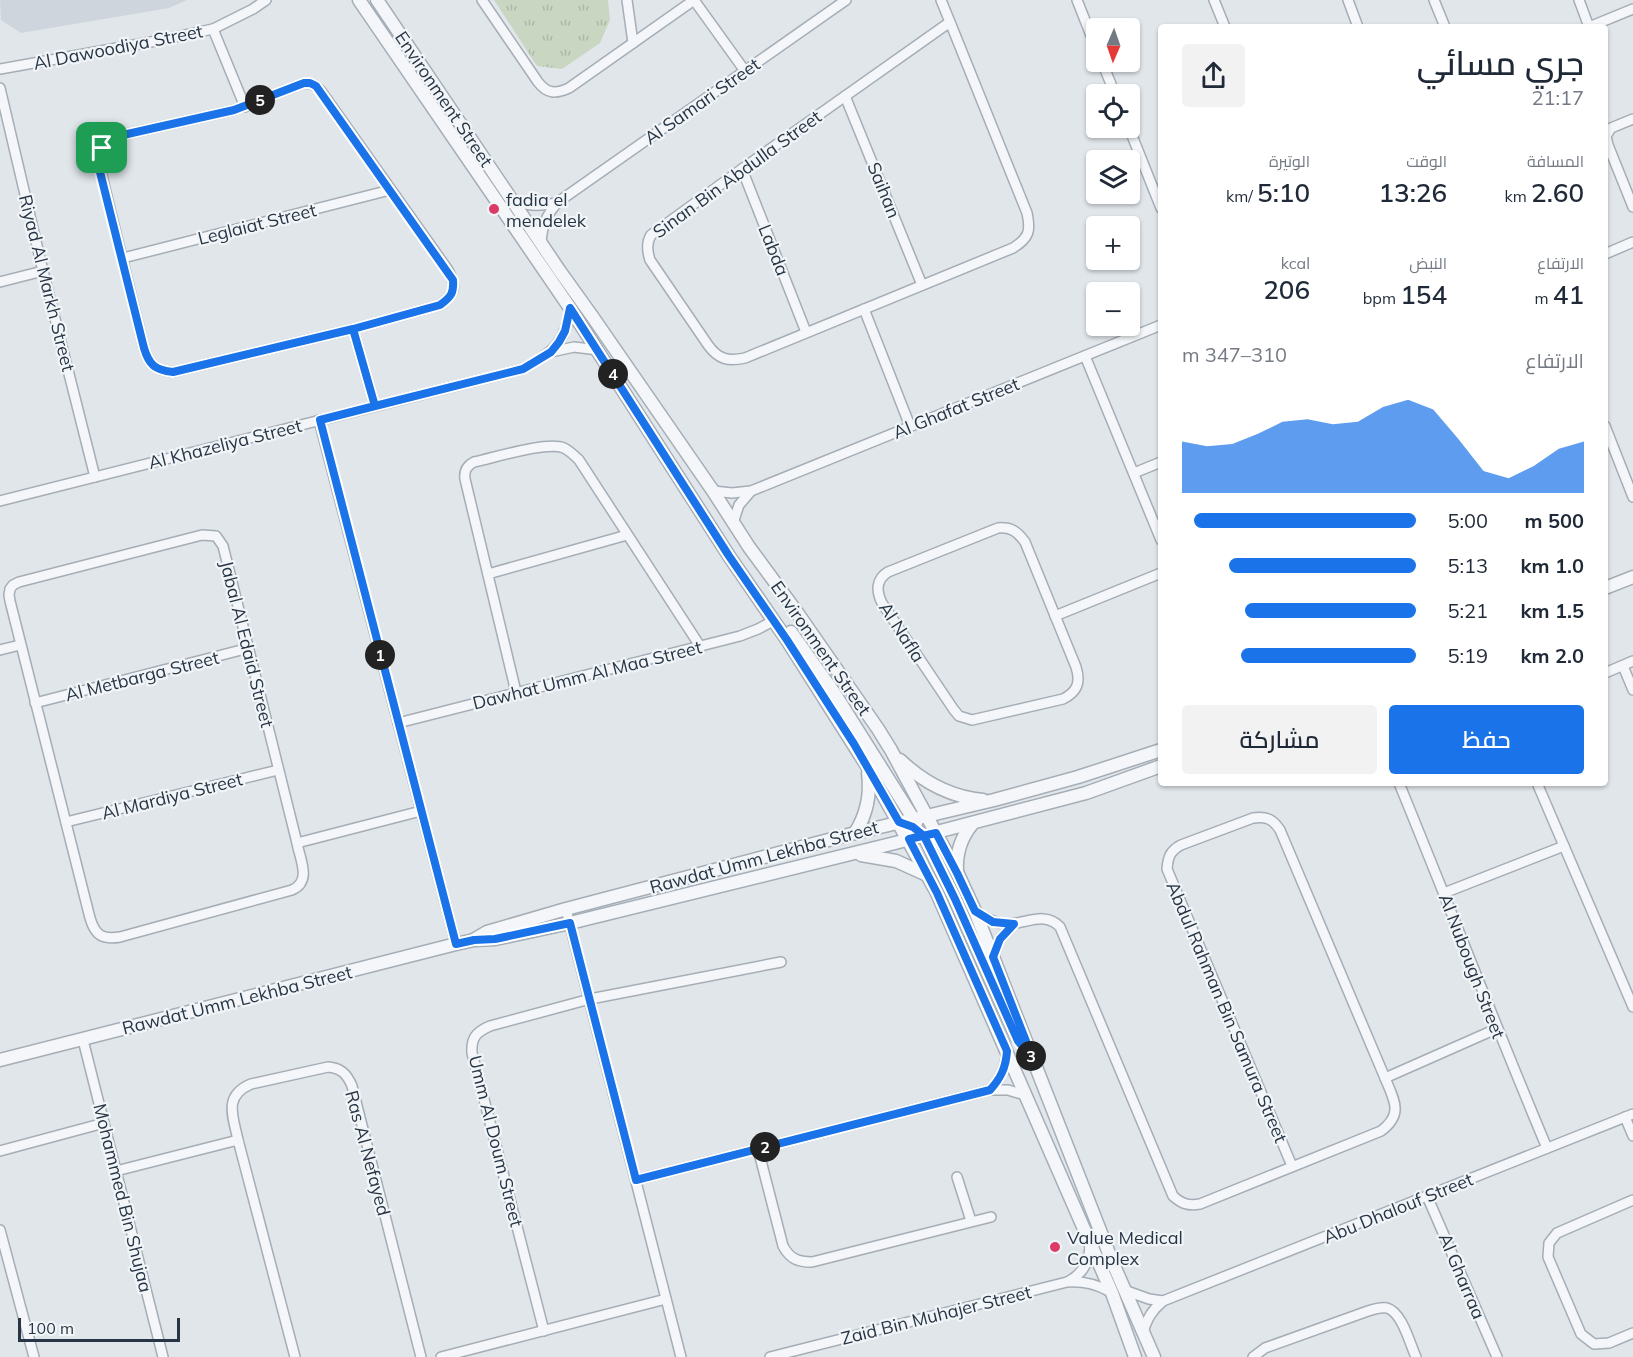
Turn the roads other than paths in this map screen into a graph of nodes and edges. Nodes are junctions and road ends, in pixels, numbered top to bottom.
1 (266, 0) edge
2 (359, 0) edge
3 (377, 0) edge
4 (482, 0) edge
5 (627, 0) edge
6 (694, 0) edge
7 (846, 0) edge
8 (941, 0) edge
9 (1077, 0) edge
10 (1214, 0) edge
11 (1348, 0) edge
12 (1434, 0) edge
13 (1578, 0) edge
14 (1633, 9) edge
15 (950, 22) junction
16 (1086, 23) edge
17 (1224, 24) edge
18 (1357, 24) edge
19 (1444, 24) edge
20 (1588, 24) edge
21 (1596, 24) edge
22 (213, 29) junction
23 (633, 44) junction
24 (0, 69) edge
25 (745, 71) junction
26 (0, 88) edge
27 (845, 96) junction
28 (245, 107) junction
29 (1633, 119) edge
30 (1608, 133) edge
31 (1134, 138) edge
32 (1608, 146) edge
33 (742, 169) junction
34 (390, 190) junction
35 (1158, 190) edge
36 (513, 201) junction
37 (558, 202) junction
38 (1632, 202) edge
39 (1633, 242) edge
40 (541, 243) junction
41 (1633, 249) edge
42 (1608, 253) edge
43 (123, 258) junction
44 (1608, 259) edge
45 (44, 271) junction
46 (0, 282) edge
47 (922, 285) junction
48 (570, 308) junction
49 (864, 309) junction
50 (1158, 326) edge
51 (353, 329) junction
52 (806, 332) junction
53 (598, 350) junction
54 (551, 352) junction
55 (1085, 356) junction
56 (375, 406) junction
57 (320, 420) junction
58 (910, 426) junction
59 (1608, 432) edge
60 (1158, 463) edge
61 (1134, 473) junction
62 (1629, 475) edge
63 (95, 477) junction
64 (713, 490) junction
65 (751, 491) junction
66 (1633, 497) edge
67 (0, 501) edge
68 (733, 523) junction
69 (1158, 533) edge
70 (627, 535) junction
71 (488, 574) junction
72 (1158, 574) edge
73 (1633, 577) edge
74 (1608, 587) edge
75 (1055, 616) junction
76 (773, 621) junction
77 (20, 645) junction
78 (700, 646) junction
79 (249, 648) junction
80 (0, 650) edge
81 (1633, 662) edge
82 (1623, 666) junction
83 (1608, 671) edge
84 (1633, 690) edge
85 (516, 692) junction
86 (35, 703) junction
87 (398, 723) junction
88 (891, 750) junction
89 (1158, 751) edge
90 (867, 766) junction
91 (1158, 767) edge
92 (278, 770) junction
93 (1400, 786) edge
94 (1538, 786) edge
95 (994, 800) junction
96 (422, 811) junction
97 (927, 816) junction
98 (913, 819) junction
99 (66, 822) junction
100 (899, 822) junction
101 (973, 823) junction
102 (855, 832) junction
103 (930, 834) junction
104 (909, 839) junction
105 (297, 843) junction
106 (1564, 846) junction
107 (851, 854) junction
108 (957, 873) junction
109 (928, 875) junction
110 (1444, 893) junction
111 (566, 909) junction
112 (975, 911) junction
113 (570, 923) junction
114 (1014, 924) junction
115 (474, 940) junction
116 (456, 944) junction
117 (993, 957) junction
118 (781, 962) dead end
119 (590, 999) junction
120 (1633, 1007) edge
121 (1496, 1029) junction
122 (83, 1040) junction
123 (1007, 1051) junction
124 (1033, 1059) junction
125 (0, 1060) edge
126 (1385, 1078) junction
127 (990, 1090) junction
128 (1025, 1095) junction
129 (1629, 1116) edge
130 (104, 1123) junction
131 (1633, 1136) edge
132 (238, 1140) junction
133 (1546, 1148) junction
134 (758, 1149) junction
135 (0, 1151) edge
136 (1292, 1166) junction
137 (116, 1171) junction
138 (957, 1177) dead end
139 (636, 1180) junction
140 (1427, 1196) junction
141 (1633, 1200) edge
142 (991, 1217) dead end
143 (971, 1221) junction
144 (0, 1230) edge
145 (1090, 1244) junction
146 (1067, 1282) junction
147 (1118, 1291) junction
148 (666, 1299) junction
149 (1163, 1301) junction
150 (544, 1331) junction
151 (1143, 1332) junction
152 (1633, 1333) edge
153 (797, 1354) edge
154 (34, 1357) edge
155 (163, 1357) edge
156 (295, 1357) edge
157 (421, 1357) edge
158 (441, 1357) edge
159 (681, 1357) edge
160 (770, 1357) edge
161 (1135, 1357) edge
162 (1154, 1357) edge
163 (1253, 1357) edge
164 (1416, 1357) edge
165 (1497, 1357) edge

1 - 22 street, Al Dawoodiya Street
2 - 48 street, Environment Street
3 - 36 street, Environment Street
4 - 23 street
5 - 23 street
6 - 23 street
6 - 25 street
7 - 25 street, Al Samari Street
8 - 15 street, Sinan Bin Abdulla Street
9 - 16 street
10 - 17 street
11 - 18 street
12 - 19 street
13 - 20 street
14 - 21 street
15 - 27 street, Sinan Bin Abdulla Street
15 - 47 street, Sinan Bin Abdulla Street
22 - 24 street, Al Dawoodiya Street
22 - 28 street
25 - 37 street, Al Samari Street
26 - 45 street, Riyad Al Markh Street
27 - 33 street, Sinan Bin Abdulla Street
27 - 47 street, Saihan
28 - 34 street
28 - 43 street
29 - 30 street
31 - 35 street
32 - 38 street
33 - 52 street, Labda
33 - 52 street, Sinan Bin Abdulla Street
34 - 43 street, Leglaiat Street
34 - 51 street
36 - 37 street
36 - 40 street, Environment Street
37 - 40 street, Al Samari Street
39 - 42 street
40 - 64 street, Environment Street
41 - 44 street
43 - 51 street
45 - 46 street
45 - 63 street, Riyad Al Markh Street
47 - 49 street, Sinan Bin Abdulla Street
48 - 53 street, Environment Street
48 - 54 street, Al Khazeliya Street
49 - 52 street, Sinan Bin Abdulla Street
49 - 58 street
50 - 55 street, Al Ghafat Street
51 - 56 street
53 - 54 street, Al Khazeliya Street
53 - 76 street, Environment Street
54 - 56 street, Al Khazeliya Street
55 - 58 street, Al Ghafat Street
55 - 61 street
56 - 57 street, Al Khazeliya Street
57 - 63 street, Al Khazeliya Street
57 - 87 street
58 - 65 street, Al Ghafat Street
59 - 62 street
60 - 61 street
61 - 69 street
62 - 66 street
63 - 67 street, Al Khazeliya Street
64 - 65 street, Al Ghafat Street
64 - 68 street, Environment Street
65 - 68 street
68 - 88 street, Environment Street
70 - 71 street
70 - 71 street
70 - 78 street
71 - 85 street
72 - 75 street
73 - 74 street
75 - 75 street, Al Nafla
76 - 78 street, Dawhat Umm Al Maa Street
76 - 90 street, Environment Street
76 - 98 street
77 - 79 street, Jabal Al Edaid Street
77 - 80 street
77 - 86 street, Jabal Al Edaid Street
78 - 85 street, Dawhat Umm Al Maa Street
79 - 86 street, Al Metbarga Street
79 - 92 street, Jabal Al Edaid Street
81 - 82 street
82 - 83 street
82 - 84 street
85 - 87 street, Dawhat Umm Al Maa Street
86 - 99 street, Jabal Al Edaid Street
87 - 96 street
88 - 95 street
88 - 97 street, Environment Street
89 - 95 street, Rawdat Umm Lekhba Street
90 - 100 street, Environment Street
90 - 102 street
91 - 101 street, Rawdat Umm Lekhba Street
92 - 99 street, Al Mardiya Street
92 - 105 street, Jabal Al Edaid Street
93 - 110 street, Al Nubough Street
94 - 106 street
95 - 97 street, Rawdat Umm Lekhba Street
96 - 105 street
96 - 116 street
97 - 98 street, Rawdat Umm Lekhba Street
97 - 103 street, Environment Street
98 - 100 street, Rawdat Umm Lekhba Street
98 - 103 street
99 - 105 street, Jabal Al Edaid Street
100 - 102 street, Rawdat Umm Lekhba Street
100 - 103 street
100 - 104 street, Environment Street
101 - 103 street, Rawdat Umm Lekhba Street
101 - 108 street
102 - 111 street, Rawdat Umm Lekhba Street
103 - 104 street, Rawdat Umm Lekhba Street
103 - 108 street, Environment Street
103 - 124 street
104 - 107 street, Rawdat Umm Lekhba Street
104 - 109 street, Environment Street
106 - 110 street
106 - 120 street
107 - 109 street
107 - 113 street, Rawdat Umm Lekhba Street
108 - 112 street, Environment Street
109 - 123 street, Environment Street
110 - 121 street, Al Nubough Street
111 - 113 street
111 - 115 street, Rawdat Umm Lekhba Street
112 - 114 street, Abdul Rahman Bin Samura Street
112 - 117 street, Environment Street
113 - 115 street, Rawdat Umm Lekhba Street
113 - 119 street
114 - 117 street
114 - 136 street, Abdul Rahman Bin Samura Street
115 - 116 street, Rawdat Umm Lekhba Street
116 - 122 street, Rawdat Umm Lekhba Street
117 - 124 street, Environment Street
118 - 119 street, Umm Al Doum Street
119 - 139 street
119 - 150 street, Umm Al Doum Street
121 - 126 street
121 - 133 street, Al Nubough Street
122 - 125 street, Rawdat Umm Lekhba Street
122 - 130 street, Mohammed Bin Shujaa
123 - 127 street
123 - 128 street, Environment Street
124 - 147 street, Environment Street
126 - 136 street, Abdul Rahman Bin Samura Street
126 - 136 street, Abdul Rahman Bin Samura Street
127 - 128 street
127 - 134 street
128 - 145 street, Environment Street
129 - 131 street
129 - 133 street, Abu Dhalouf Street
130 - 135 street
130 - 137 street, Mohammed Bin Shujaa
132 - 137 street
132 - 156 street, Ras Al Nefayed
132 - 157 street, Ras Al Nefayed
133 - 140 street, Abu Dhalouf Street
134 - 139 street
134 - 143 street
137 - 155 street, Mohammed Bin Shujaa
138 - 143 street
139 - 148 street
140 - 149 street, Abu Dhalouf Street
140 - 165 street, Al Gharraa
141 - 152 street
142 - 143 street
144 - 154 street
145 - 146 street
145 - 147 street, Environment Street
146 - 147 street, Zaid Bin Muhajer Street
146 - 153 street, Zaid Bin Muhajer Street
147 - 149 street
147 - 151 street, Environment Street
147 - 161 street, Environment Street
148 - 150 street
148 - 159 street
149 - 151 street
150 - 158 street
151 - 162 street, Environment Street
153 - 160 street, Zaid Bin Muhajer Street
163 - 164 street

